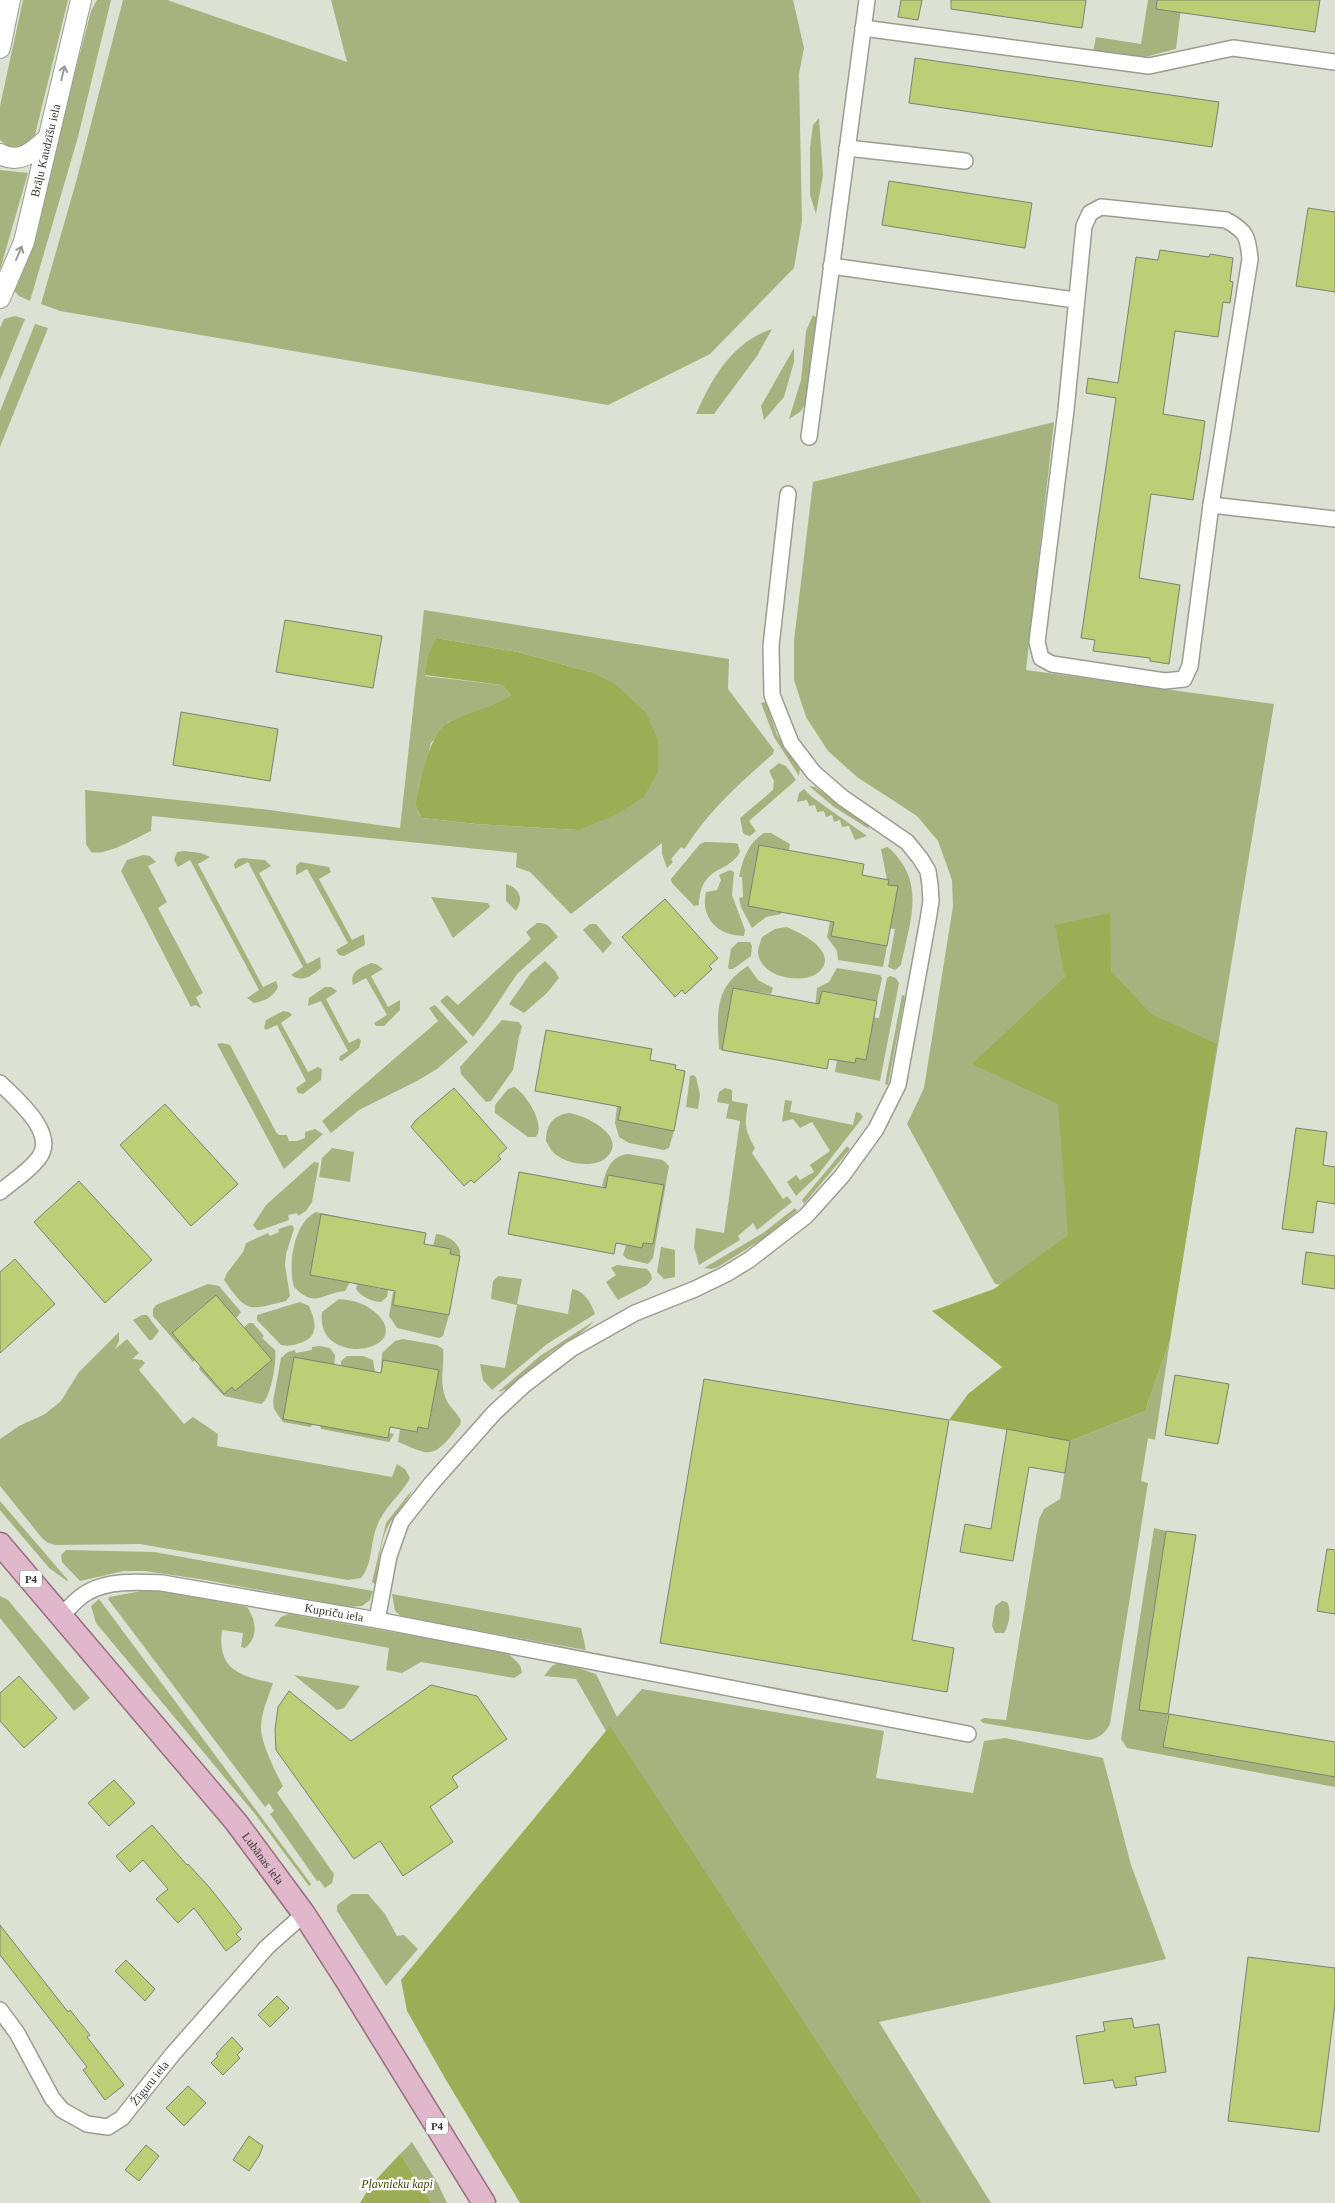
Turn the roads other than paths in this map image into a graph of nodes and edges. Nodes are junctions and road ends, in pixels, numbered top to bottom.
1 (10, 0) edge
2 (81, 0) edge
3 (867, 0) edge
4 (863, 28) junction
5 (0, 48) edge
6 (1335, 62) edge
7 (48, 138) junction
8 (847, 148) junction
9 (0, 154) edge
10 (966, 161) dead end
11 (831, 266) junction
12 (0, 298) edge
13 (1075, 300) junction
14 (809, 437) dead end
15 (788, 494) dead end
16 (1212, 505) junction
17 (1335, 519) edge
18 (0, 1083) edge
19 (0, 1192) edge
20 (0, 1544) edge
21 (62, 1615) junction
22 (377, 1620) junction
23 (968, 1734) dead end
24 (304, 1914) junction
25 (0, 2010) edge
26 (484, 2203) edge

1 - 5 street
7 -> 2 street, Brāļu Kaudzīšu iela
3 - 4 street
4 - 6 street
4 - 8 street
7 - 9 street
12 -> 7 street, Brāļu Kaudzīšu iela
8 - 10 street
8 - 11 street
11 - 13 street
11 - 14 street
13 - 16 street
13 - 16 street
15 - 22 street
16 - 17 street
18 - 19 street
20 - 21 main road, Lubānas iela / P4
21 - 22 street, Kupriču iela
21 - 24 main road, Lubānas iela / P4
22 - 23 street, Kupriču iela
24 - 25 street, Žīguru iela
24 - 26 main road, Lubānas iela / P4

